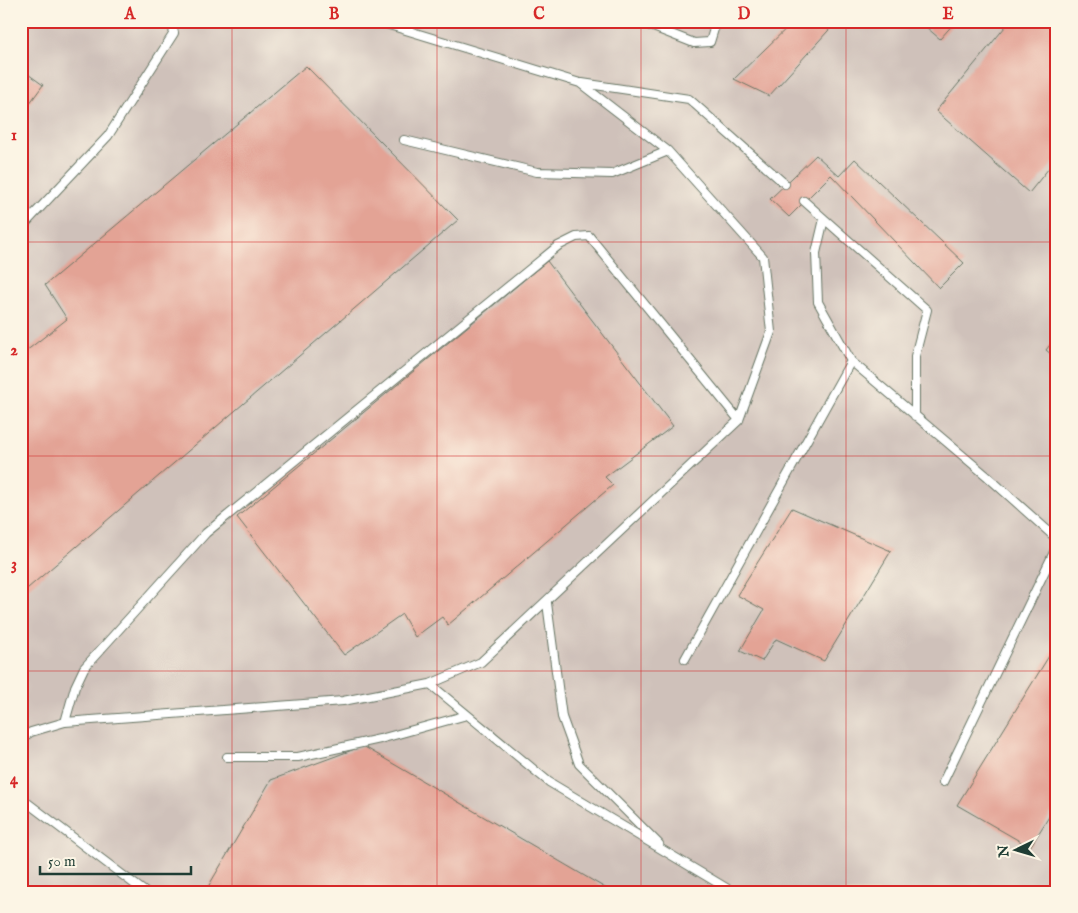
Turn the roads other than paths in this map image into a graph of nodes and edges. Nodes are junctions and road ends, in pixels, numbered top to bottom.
1 (171, 21) edge
2 (376, 21) edge
3 (638, 21) edge
4 (707, 21) edge
5 (580, 83) junction
6 (404, 140) dead end
7 (668, 151) junction
8 (785, 184) dead end
9 (804, 201) dead end
10 (824, 219) junction
11 (21, 228) edge
12 (850, 362) junction
13 (915, 416) junction
14 (739, 420) junction
15 (1057, 539) edge
16 (1057, 546) edge
17 (547, 603) junction
18 (685, 659) dead end
19 (430, 684) junction
20 (468, 715) junction
21 (65, 722) junction
22 (21, 739) edge
23 (227, 756) dead end
24 (944, 782) dead end
25 (21, 798) edge
26 (668, 853) junction
27 (145, 892) edge
28 (733, 892) edge

1 - 11 lane
2 - 5 lane
3 - 4 lane
5 - 7 lane
5 - 8 lane
6 - 7 lane
7 - 14 lane
9 - 10 lane
10 - 12 lane
10 - 13 lane
12 - 13 lane
12 - 18 lane
13 - 15 lane
14 - 17 lane
14 - 21 lane
16 - 24 lane
17 - 19 lane
17 - 26 lane
19 - 20 lane
19 - 21 lane
20 - 23 lane
20 - 26 lane
21 - 22 lane
25 - 27 lane
26 - 28 lane

